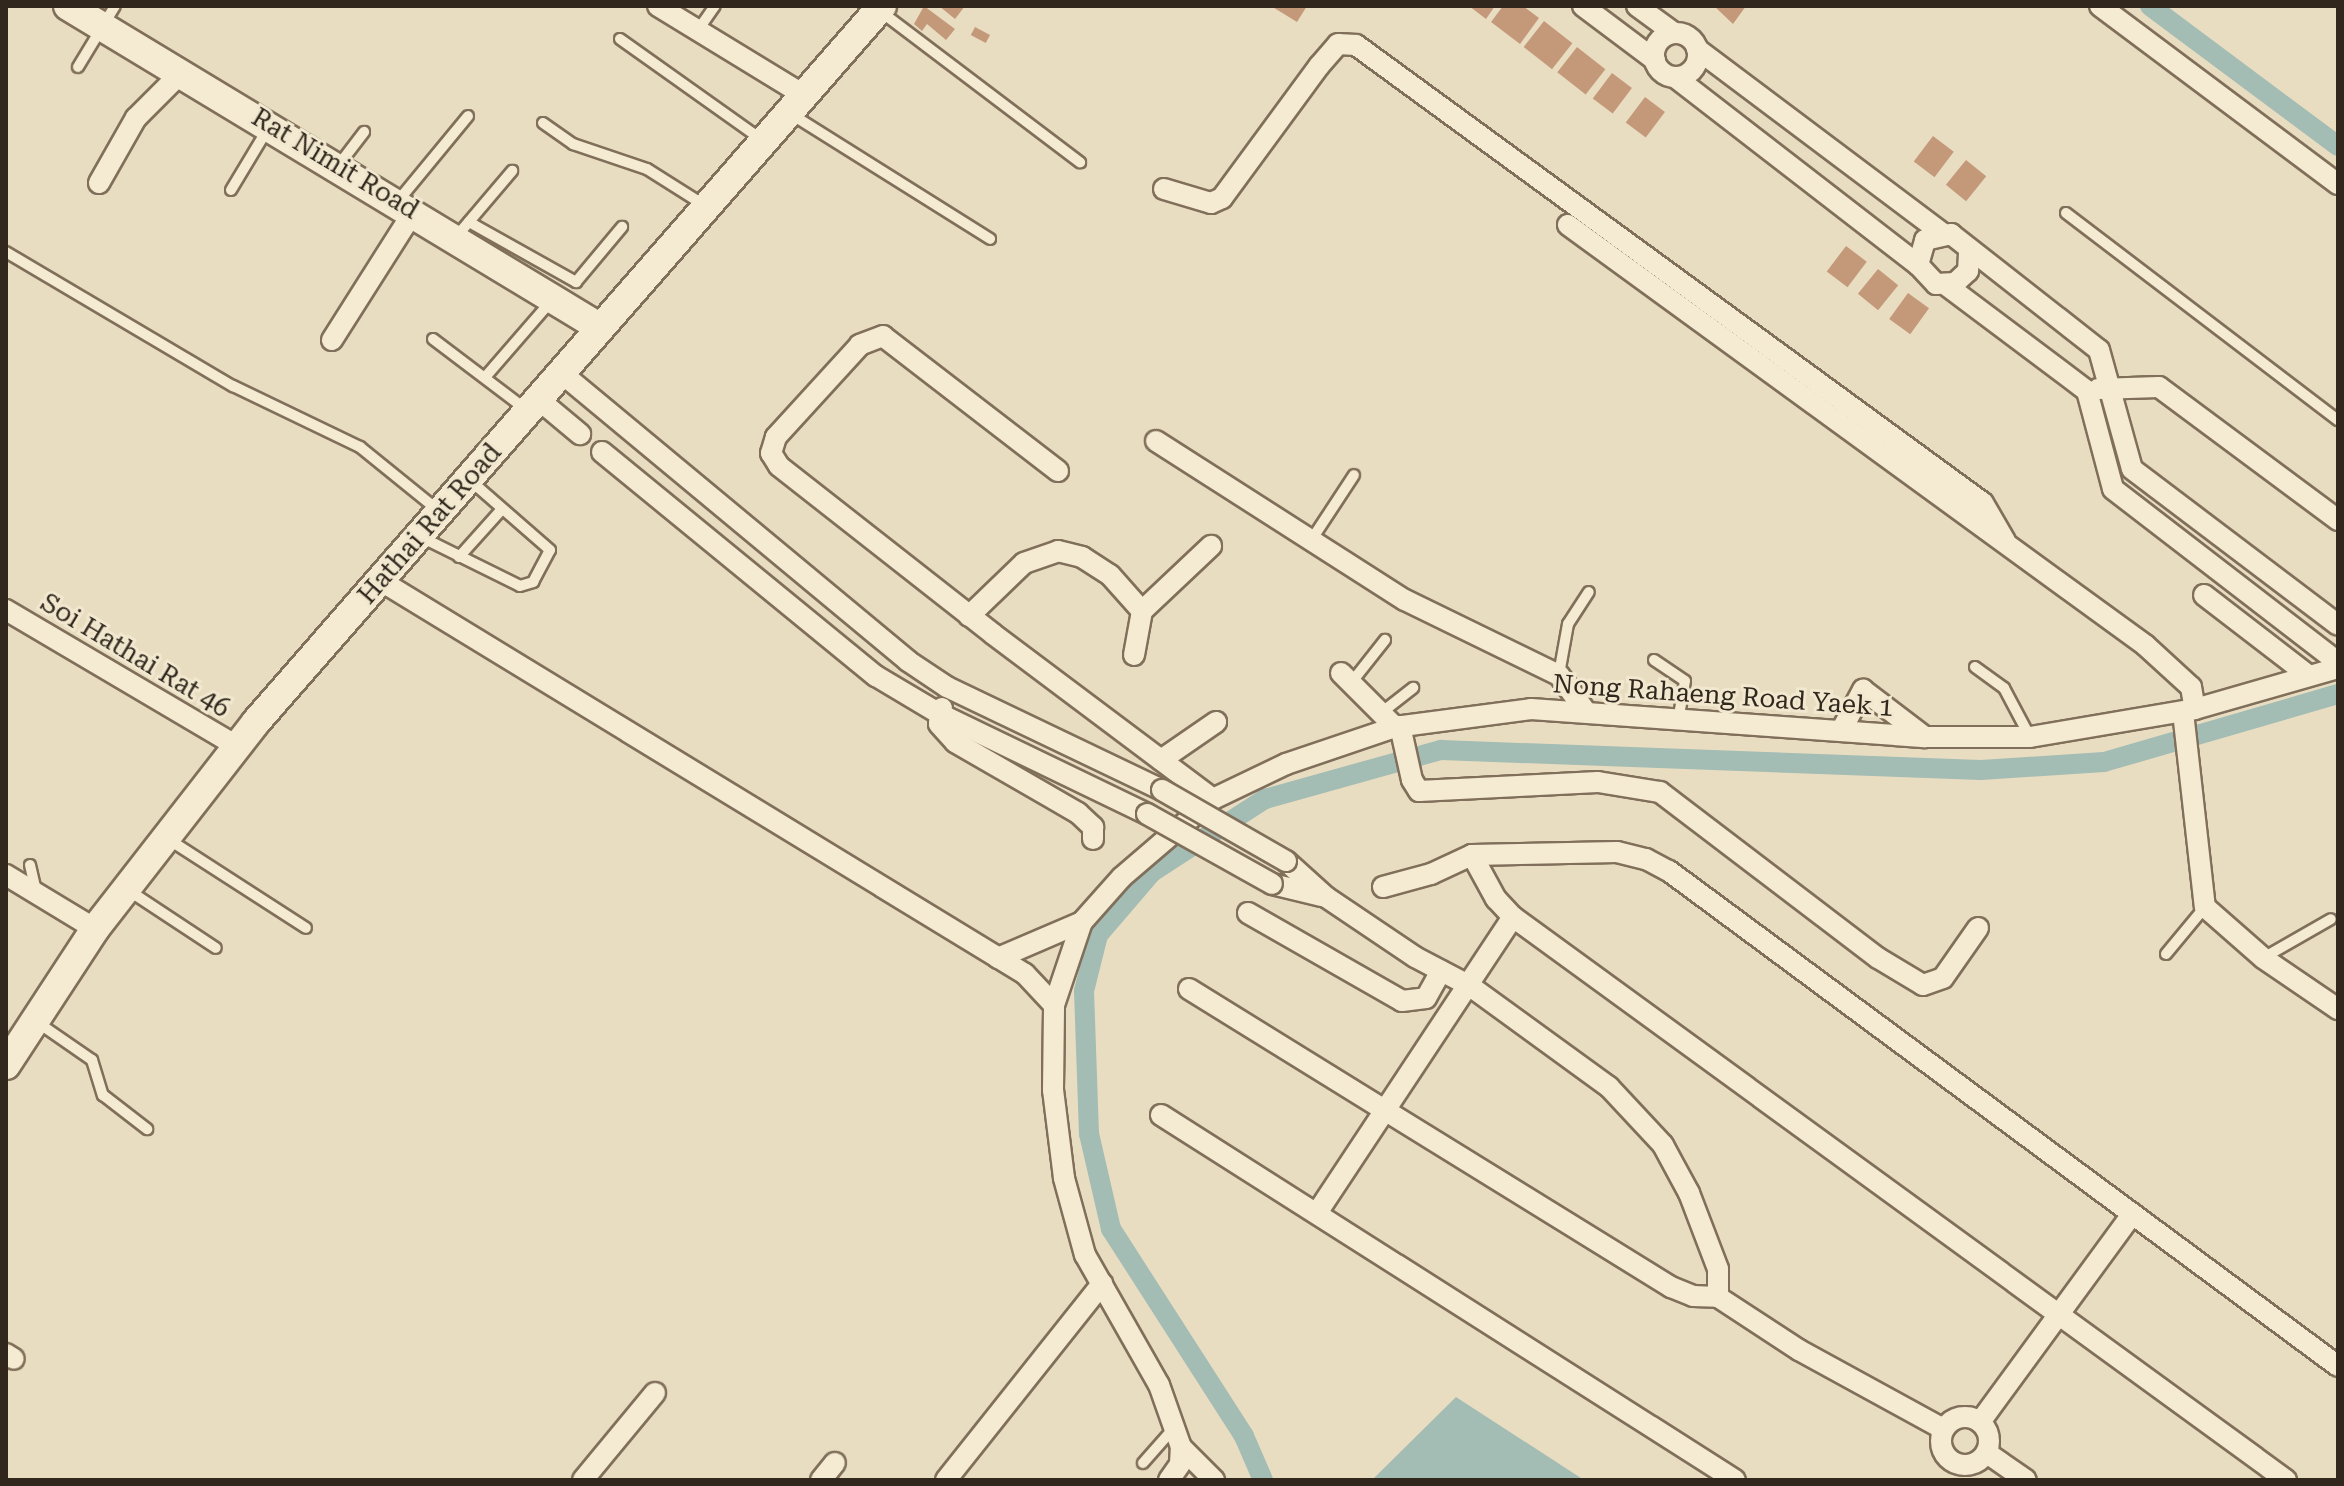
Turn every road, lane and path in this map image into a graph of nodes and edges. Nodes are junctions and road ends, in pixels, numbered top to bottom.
1 (68, 6) edge
2 (658, 6) edge
3 (715, 6) edge
4 (1583, 6) edge
5 (1637, 6) edge
6 (2100, 6) edge
7 (880, 8) edge
8 (109, 16) edge
9 (698, 31) junction
10 (1674, 33) junction
11 (620, 39) dead end
12 (1697, 49) junction
13 (1655, 60) junction
14 (78, 67) dead end
15 (181, 73) junction
16 (1675, 77) junction
17 (796, 104) junction
18 (468, 116) dead end
19 (543, 123) dead end
20 (270, 125) junction
21 (364, 132) dead end
22 (764, 141) junction
23 (1080, 162) dead end
24 (338, 166) junction
25 (512, 171) dead end
26 (99, 183) dead end
27 (2338, 184) edge
28 (1164, 189) dead end
29 (231, 190) dead end
30 (406, 206) junction
31 (706, 206) junction
32 (2066, 213) dead end
33 (1568, 225) dead end
34 (622, 227) dead end
35 (462, 229) junction
36 (1942, 233) junction
37 (990, 239) dead end
38 (6, 252) edge
39 (1969, 253) junction
40 (1918, 265) junction
41 (1946, 285) junction
42 (554, 298) junction
43 (599, 327) junction
44 (433, 339) dead end
45 (332, 340) dead end
46 (559, 371) junction
47 (487, 375) junction
48 (2110, 387) junction
49 (2087, 391) junction
50 (533, 405) junction
51 (2338, 420) edge
52 (580, 434) dead end
53 (643, 440) junction
54 (1156, 441) dead end
55 (602, 452) dead end
56 (623, 469) junction
57 (1058, 471) dead end
58 (1354, 475) dead end
59 (470, 480) junction
60 (502, 509) junction
61 (441, 513) junction
62 (2338, 520) edge
63 (419, 536) junction
64 (2005, 541) junction
65 (1310, 542) junction
66 (1211, 546) dead end
67 (459, 557) junction
68 (381, 581) junction
69 (1589, 592) dead end
70 (2204, 595) dead end
71 (6, 610) edge
72 (1142, 611) junction
73 (969, 616) junction
74 (2338, 625) edge
75 (1385, 640) dead end
76 (1134, 655) dead end
77 (1654, 660) dead end
78 (2338, 665) edge
79 (1975, 667) dead end
80 (1559, 675) junction
81 (2308, 675) junction
82 (1346, 678) joint
83 (947, 687) junction
84 (1413, 688) dead end
85 (1584, 709) junction
86 (2189, 710) junction
87 (940, 714) junction
88 (1216, 722) dead end
89 (1392, 722) junction
90 (1677, 723) junction
91 (1841, 731) junction
92 (1925, 737) junction
93 (2030, 737) junction
94 (237, 746) junction
95 (1161, 760) junction
96 (1213, 799) junction
97 (166, 838) junction
98 (1093, 839) dead end
99 (1472, 855) junction
100 (30, 865) dead end
101 (6, 875) edge
102 (1383, 887) dead end
103 (126, 889) junction
104 (37, 894) junction
105 (1326, 897) junction
106 (2205, 907) junction
107 (1248, 913) dead end
108 (1513, 917) junction
109 (2331, 919) dead end
110 (1082, 922) junction
111 (306, 928) dead end
112 (1978, 928) dead end
113 (95, 929) junction
114 (216, 948) dead end
115 (2166, 954) dead end
116 (998, 958) junction
117 (2263, 958) junction
118 (1441, 971) junction
119 (1470, 986) junction
120 (1189, 989) dead end
121 (1054, 1005) junction
122 (2338, 1009) edge
123 (36, 1021) junction
124 (6, 1065) edge
125 (1387, 1112) junction
126 (1161, 1115) dead end
127 (147, 1129) dead end
128 (1317, 1213) junction
129 (2132, 1214) junction
130 (1102, 1284) junction
131 (1718, 1297) junction
132 (2059, 1314) junction
133 (2338, 1366) edge
134 (655, 1393) dead end
135 (1980, 1422) junction
136 (1943, 1429) junction
137 (1178, 1438) junction
138 (1987, 1453) junction
139 (835, 1463) dead end
140 (1143, 1463) dead end
141 (1948, 1472) edge
142 (583, 1480) edge
143 (821, 1480) edge
144 (946, 1480) edge
145 (1169, 1480) edge
146 (1214, 1480) edge
147 (1735, 1480) edge
148 (2026, 1480) edge
149 (2286, 1480) edge

1 - 8 main road, Rat Nimit Road
2 - 9 street
3 - 9 lane
4 - 13 street
5 - 10 street
6 - 27 street
7 - 17 main road, Hathai Rat Road
7 - 23 lane
8 - 14 lane
8 - 15 main road, Rat Nimit Road
9 - 17 street
10 - 12 street
10 - 13 street
11 - 22 lane
12 - 16 street
12 - 36 street
13 - 16 street
15 - 20 main road, Rat Nimit Road
15 - 26 street
16 - 40 street
17 - 22 main road, Hathai Rat Road
17 - 37 lane
18 - 30 lane
19 - 31 lane
20 - 24 main road, Rat Nimit Road
20 - 29 lane
21 - 24 lane
22 - 31 main road, Hathai Rat Road
24 - 30 main road, Rat Nimit Road
25 - 35 lane
28 - 64 street
30 - 35 main road, Rat Nimit Road
30 - 45 street
31 - 43 main road, Hathai Rat Road
32 - 51 lane
33 - 64 street
34 - 35 lane
35 - 42 main road, Rat Nimit Road
36 - 39 street
36 - 40 street
38 - 61 lane
39 - 41 street
39 - 48 street
40 - 41 street
41 - 49 street
42 - 43 main road, Rat Nimit Road
42 - 47 lane
43 - 46 main road, Hathai Rat Road
44 - 47 lane
46 - 50 main road, Hathai Rat Road
46 - 53 street
47 - 50 lane
48 - 49 street
48 - 62 street
48 - 74 street
49 - 78 street
50 - 52 street
50 - 59 main road, Hathai Rat Road
53 - 56 street
53 - 83 street
54 - 65 street
55 - 56 street
56 - 87 street
57 - 73 street
58 - 65 lane
59 - 60 lane
59 - 61 main road, Hathai Rat Road
60 - 67 lane
60 - 67 lane
61 - 63 main road, Hathai Rat Road
63 - 67 lane
63 - 68 main road, Hathai Rat Road
64 - 86 street
65 - 80 street
66 - 72 street
68 - 94 main road, Hathai Rat Road
68 - 116 street
69 - 80 lane
70 - 81 street
71 - 94 street, Soi Hathai Rat 46
72 - 73 street
72 - 76 street
73 - 95 street
75 - 82 lane
77 - 90 lane
78 - 81 street, Nong Rahaeng Road Yaek 1
79 - 93 lane
80 - 85 street
81 - 86 street, Nong Rahaeng Road Yaek 1
82 - 89 street
83 - 87 street
83 - 105 street, bridge
84 - 89 lane
85 - 89 street, Nong Rahaeng Road Yaek 1
85 - 90 street, Nong Rahaeng Road Yaek 1
86 - 93 street, Nong Rahaeng Road Yaek 1
86 - 106 street
87 - 98 street
87 - 105 street, bridge
88 - 95 street
89 - 96 street, Nong Rahaeng Road Yaek 1
89 - 112 street
90 - 91 street, Nong Rahaeng Road Yaek 1
91 - 92 street, Nong Rahaeng Road Yaek 1
91 - 92 street
92 - 93 street, Nong Rahaeng Road Yaek 1
94 - 97 main road, Hathai Rat Road
95 - 96 street
96 - 110 street, Nong Rahaeng Road Yaek 1
97 - 103 main road, Hathai Rat Road
97 - 111 lane
99 - 102 street
99 - 108 street
99 - 129 street
100 - 104 lane
101 - 104 street
103 - 113 main road, Hathai Rat Road
103 - 114 lane
104 - 113 street
105 - 118 street
106 - 115 lane
106 - 117 street
107 - 118 street
108 - 119 street
108 - 132 street
109 - 117 lane
110 - 116 street
110 - 121 street, Nong Rahaeng Road Yaek 1
113 - 123 main road, Hathai Rat Road
116 - 121 street
117 - 122 street
118 - 119 street
119 - 125 street
119 - 131 street
120 - 125 street
121 - 130 street, Nong Rahaeng Road Yaek 1
123 - 124 main road, Hathai Rat Road
123 - 127 lane
125 - 128 street
125 - 131 street
126 - 128 street
128 - 147 street
129 - 132 street
129 - 133 street
130 - 137 street, Nong Rahaeng Road Yaek 1
130 - 144 street
131 - 136 street
132 - 135 street
132 - 149 street
134 - 142 street
135 - 136 street
135 - 138 street
136 - 141 street
137 - 140 lane
137 - 145 street
137 - 146 street
138 - 141 street
138 - 148 street
139 - 143 street

